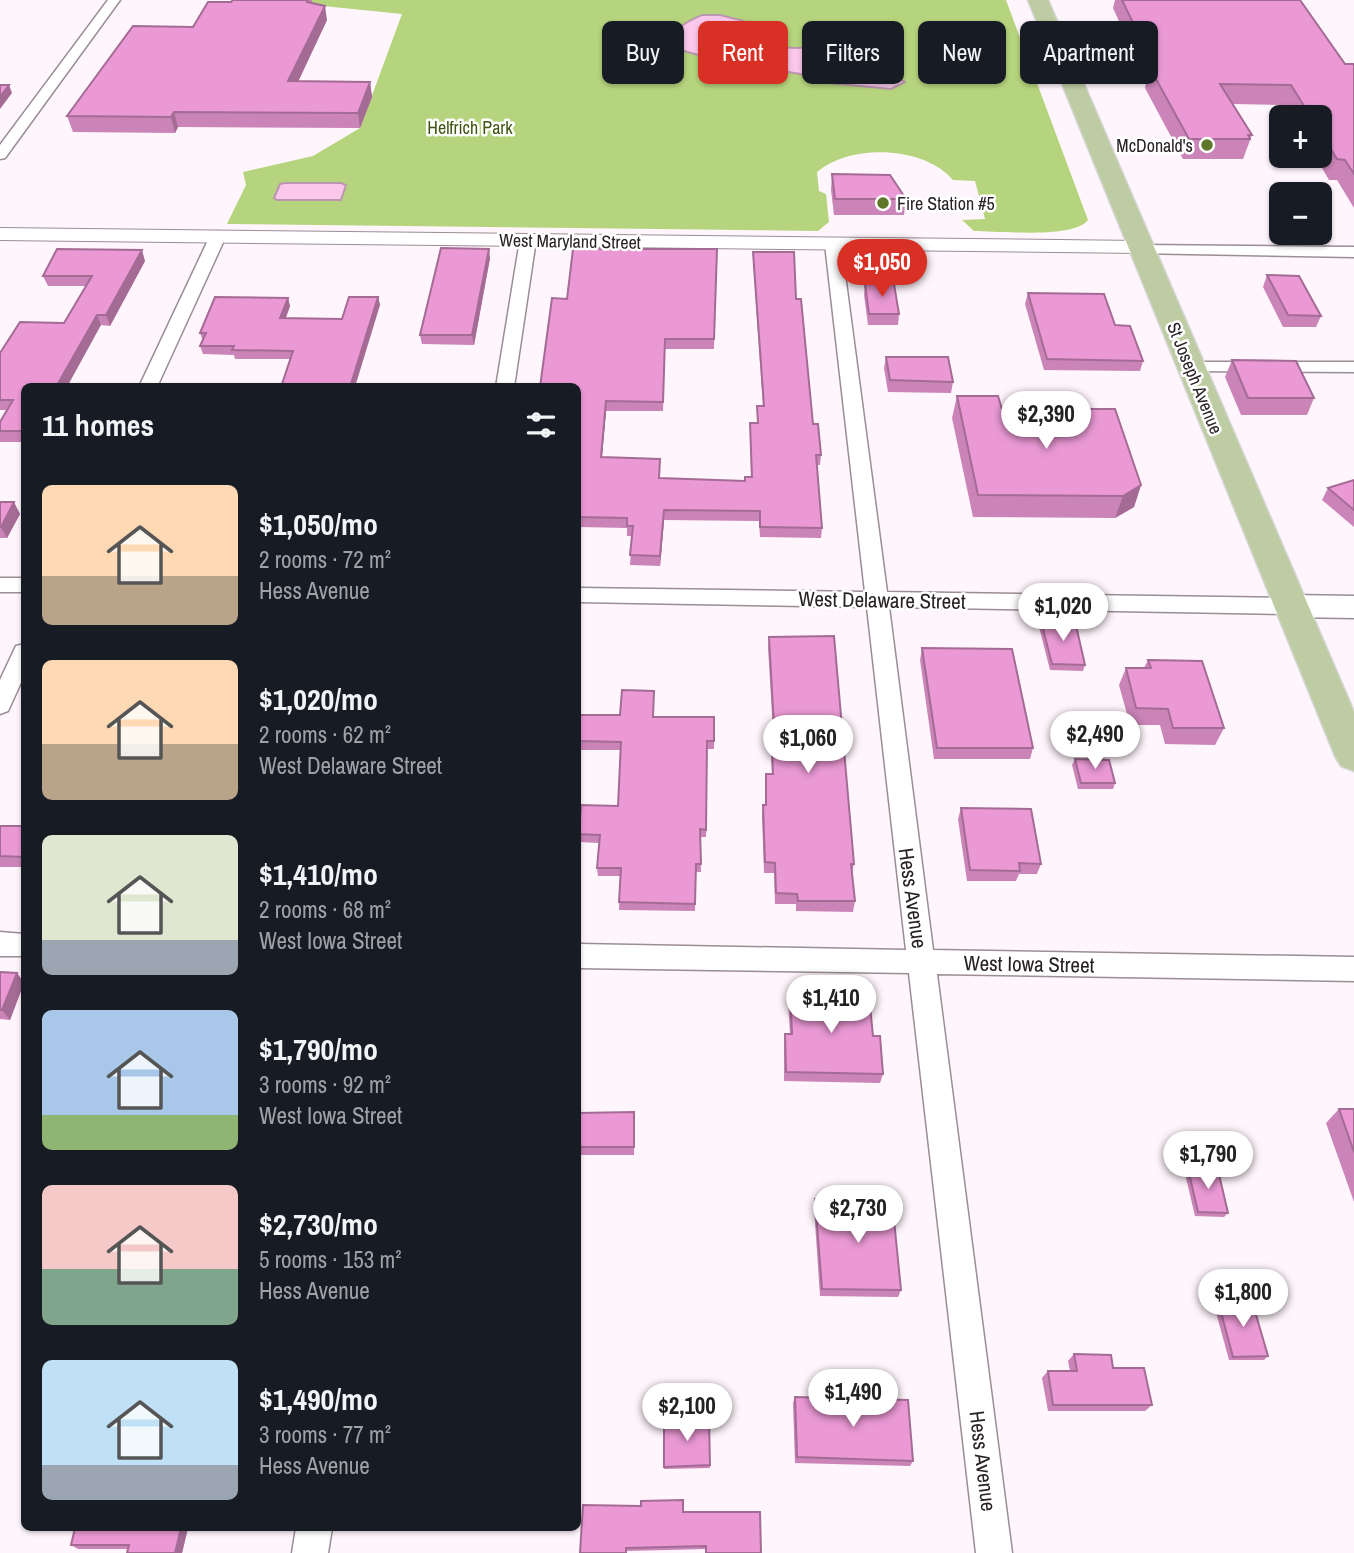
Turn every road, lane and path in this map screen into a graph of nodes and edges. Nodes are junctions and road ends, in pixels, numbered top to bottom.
1 (114, 0) edge
2 (1038, 0) edge
3 (0, 155) edge
4 (0, 234) edge
5 (218, 236) junction
6 (528, 240) junction
7 (833, 244) junction
8 (1141, 248) junction
9 (1354, 252) edge
10 (1190, 367) junction
11 (1354, 367) edge
12 (150, 383) edge
13 (506, 383) edge
14 (0, 585) edge
15 (21, 585) edge
16 (581, 595) edge
17 (876, 600) junction
18 (1291, 606) junction
19 (1354, 607) edge
20 (21, 659) edge
21 (0, 705) edge
22 (1354, 756) edge
23 (0, 944) edge
24 (21, 944) edge
25 (581, 956) edge
26 (922, 961) junction
27 (1354, 969) edge
28 (314, 1531) edge
29 (310, 1553) edge
30 (994, 1553) edge

1 - 3 street
2 - 8 main road, St Joseph Avenue
4 - 5 street, West Maryland Street
5 - 6 street, West Maryland Street
5 - 12 street
6 - 7 street, West Maryland Street
6 - 13 street
7 - 8 street, West Maryland Street
7 - 17 street, Hess Avenue
8 - 9 street, West Maryland Street
8 - 10 main road, St Joseph Avenue
10 - 11 street
10 - 18 main road, St Joseph Avenue
14 - 15 street
16 - 17 street, West Delaware Street
17 - 18 street, West Delaware Street
17 - 26 street, Hess Avenue
18 - 19 main road, West Delaware Street
18 - 22 main road, St Joseph Avenue
20 - 21 street
23 - 24 street
25 - 26 street, West Iowa Street
26 - 27 street, West Iowa Street
26 - 30 street, Hess Avenue
28 - 29 street

